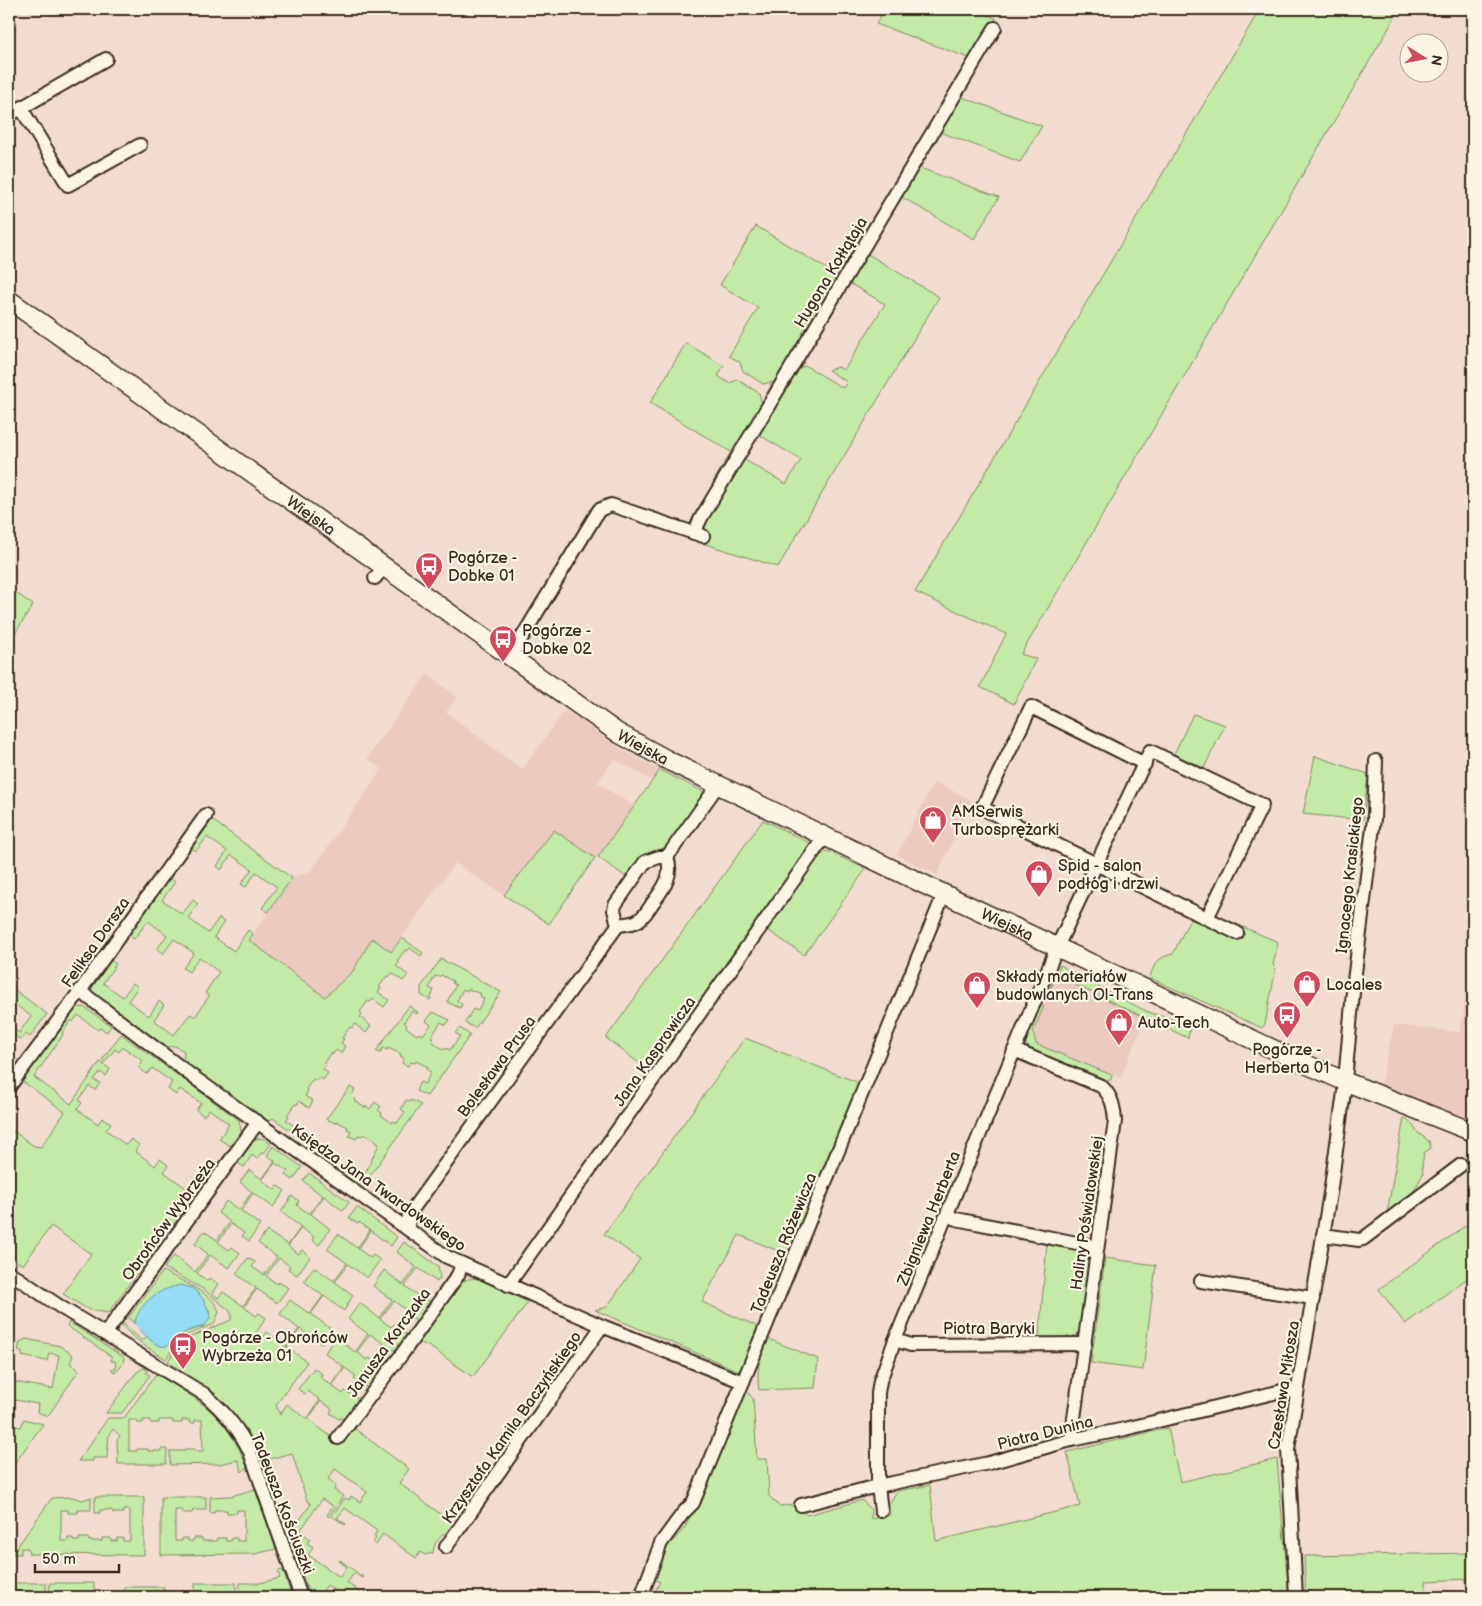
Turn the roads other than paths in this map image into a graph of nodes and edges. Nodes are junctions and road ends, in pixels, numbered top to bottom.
1 (995, 28) dead end
2 (106, 59) dead end
3 (21, 108) junction
4 (9, 115) edge
5 (140, 145) dead end
6 (9, 300) edge
7 (510, 657) junction
8 (1376, 761) dead end
9 (1145, 764) junction
10 (718, 785) junction
11 (206, 815) dead end
12 (826, 836) junction
13 (668, 857) junction
14 (1097, 865) junction
15 (944, 894) junction
16 (1207, 918) junction
17 (618, 926) junction
18 (1237, 933) dead end
19 (1057, 946) junction
20 (80, 991) junction
21 (1014, 1050) junction
22 (1344, 1081) junction
23 (9, 1088) edge
24 (258, 1122) junction
25 (1473, 1132) edge
26 (1461, 1165) dead end
27 (947, 1215) junction
28 (408, 1228) junction
29 (1323, 1235) junction
30 (1096, 1247) junction
31 (462, 1264) junction
32 (9, 1272) edge
33 (1201, 1281) dead end
34 (508, 1285) junction
35 (1313, 1298) junction
36 (602, 1326) junction
37 (105, 1334) junction
38 (895, 1340) junction
39 (1085, 1344) junction
40 (743, 1382) junction
41 (1297, 1392) junction
42 (338, 1438) dead end
43 (1071, 1440) junction
44 (878, 1486) junction
45 (801, 1505) dead end
46 (881, 1512) dead end
47 (446, 1547) dead end
48 (301, 1597) edge
49 (641, 1597) edge
50 (1296, 1597) edge

1 - 7 street, Hugona Kołłątaja
2 - 3 street
3 - 4 street
3 - 5 street
6 - 7 street, Wiejska
7 - 10 street, Wiejska
8 - 22 street, Ignacego Krasickiego
9 - 14 street, Zbigniewa Herberta
9 - 14 street
9 - 16 street
10 - 12 street, Wiejska
10 - 13 street
11 - 20 street, Feliksa Dorsza
12 - 15 street, Wiejska
12 - 34 street, Jana Kasprowicza
13 - 17 street
13 - 17 street
14 - 16 street
14 - 19 street, Zbigniewa Herberta
15 - 19 street, Wiejska
15 - 40 street, Tadeusza Różewicza
16 - 18 street
17 - 28 street, Bolesława Prusa
19 - 21 street, Zbigniewa Herberta
19 - 22 street, Wiejska
20 - 23 street, Feliksa Dorsza
20 - 24 street, Księdza Jana Twardowskiego
21 - 27 street, Zbigniewa Herberta
21 - 30 street, Haliny Poświatowskiej
22 - 25 street, Wiejska
22 - 29 street, Czesława Miłosza
24 - 28 street, Księdza Jana Twardowskiego
24 - 37 street, Obrońców Wybrzeża
26 - 29 street
27 - 30 street
27 - 38 street, Zbigniewa Herberta
28 - 31 street, Księdza Jana Twardowskiego
29 - 35 street, Czesława Miłosza
30 - 39 street, Haliny Poświatowskiej
31 - 34 street, Księdza Jana Twardowskiego
31 - 42 street, Janusza Korczaka
32 - 37 street, Tadeusza Kościuszki
33 - 35 street
34 - 36 street, Księdza Jana Twardowskiego
35 - 41 street, Czesława Miłosza
36 - 40 street, Księdza Jana Twardowskiego
36 - 47 street, Krzysztofa Kamila Baczyńskiego
37 - 48 street, Tadeusza Kościuszki
38 - 39 street, Piotra Baryki
38 - 44 street, Zbigniewa Herberta
39 - 43 street, Haliny Poświatowskiej
40 - 49 street, Tadeusza Różewicza
41 - 43 street, Piotra Dunina
41 - 50 street, Czesława Miłosza
43 - 44 street, Piotra Dunina
44 - 45 street, Piotra Dunina
44 - 46 street, Zbigniewa Herberta

